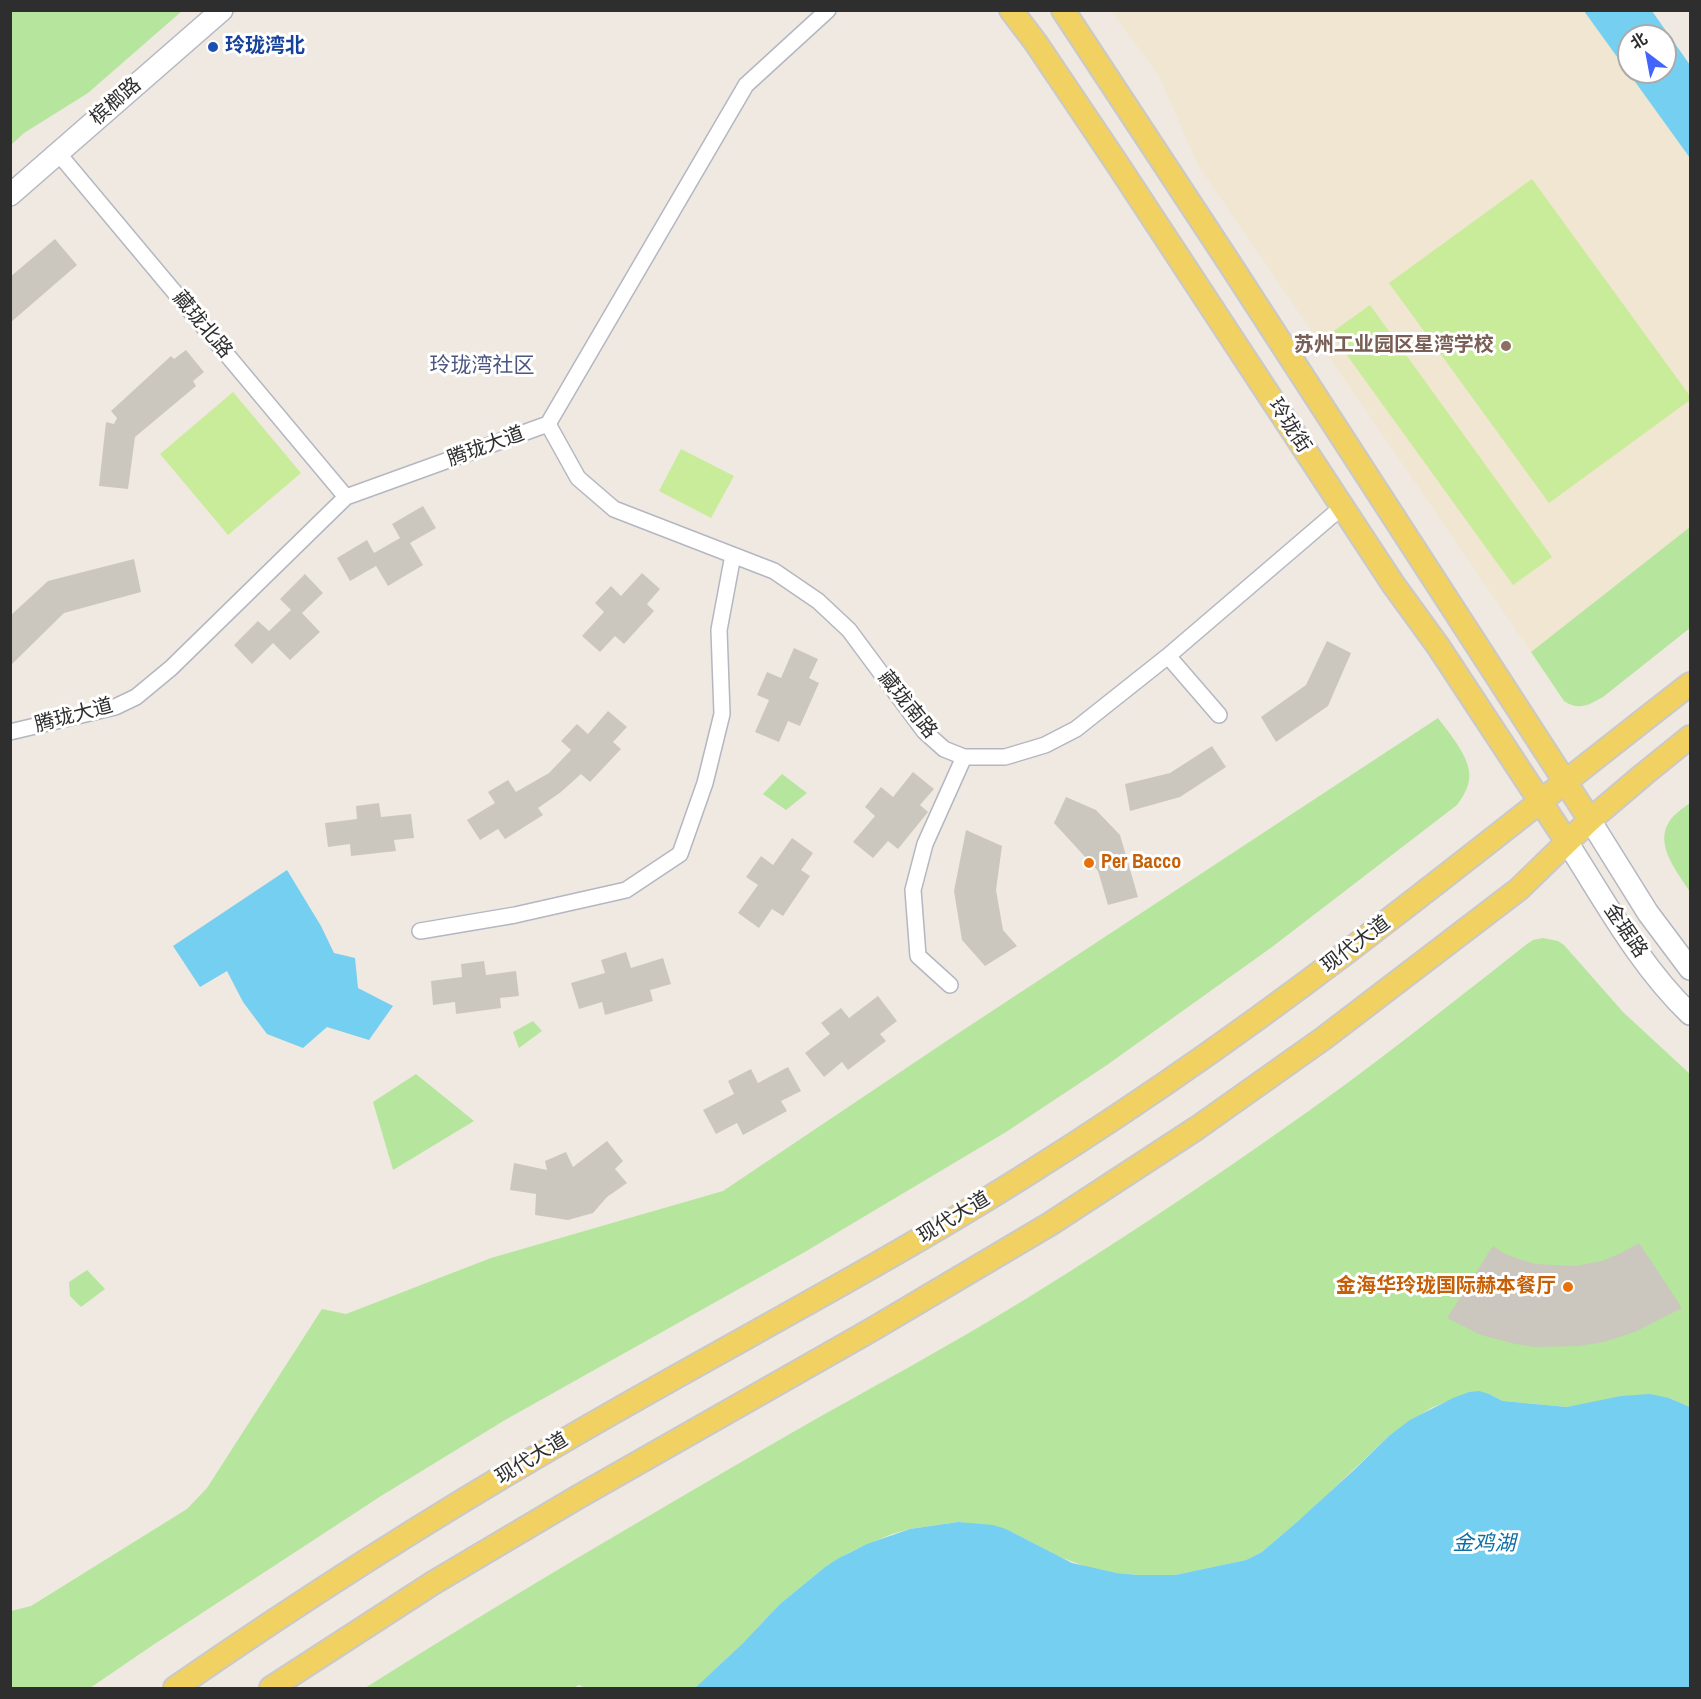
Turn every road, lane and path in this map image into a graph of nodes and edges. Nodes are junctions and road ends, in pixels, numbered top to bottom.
1 (222, 10) edge
2 (828, 10) edge
3 (1011, 10) edge
4 (1063, 10) edge
5 (57, 153) junction
6 (10, 195) edge
7 (548, 424) junction
8 (346, 497) junction
9 (1342, 507) junction
10 (733, 555) junction
11 (1168, 656) junction
12 (1690, 684) edge
13 (1219, 715) dead end
14 (10, 732) edge
15 (1690, 737) edge
16 (964, 757) junction
17 (1566, 780) junction
18 (1542, 801) junction
19 (1590, 820) junction
20 (1567, 842) junction
21 (420, 932) dead end
22 (1690, 969) edge
23 (950, 985) dead end
24 (1690, 1014) edge
25 (175, 1689) edge
26 (271, 1689) edge

1 - 5 main road, 槟榔路
2 - 7 street, 腾珑大道
3 - 9 main road, 玲珑街
4 - 17 main road, 玲珑街
5 - 6 main road, 槟榔路
5 - 8 street, 藏珑北路
7 - 8 street, 腾珑大道
7 - 10 street, 藏珑南路
8 - 14 street, 腾珑大道
9 - 11 street, 藏珑南路
9 - 18 main road, 玲珑街
10 - 16 street, 藏珑南路
10 - 21 street
11 - 13 street
11 - 16 street, 藏珑南路
12 - 17 main road, 现代大道
15 - 19 main road
16 - 23 street
17 - 18 main road, 现代大道
17 - 19 main road, 玲珑街
18 - 20 main road, 玲珑街
18 - 25 main road, 现代大道
19 - 20 main road
19 - 22 main road, 金琚路
20 - 24 main road, 金琚路
20 - 26 main road

